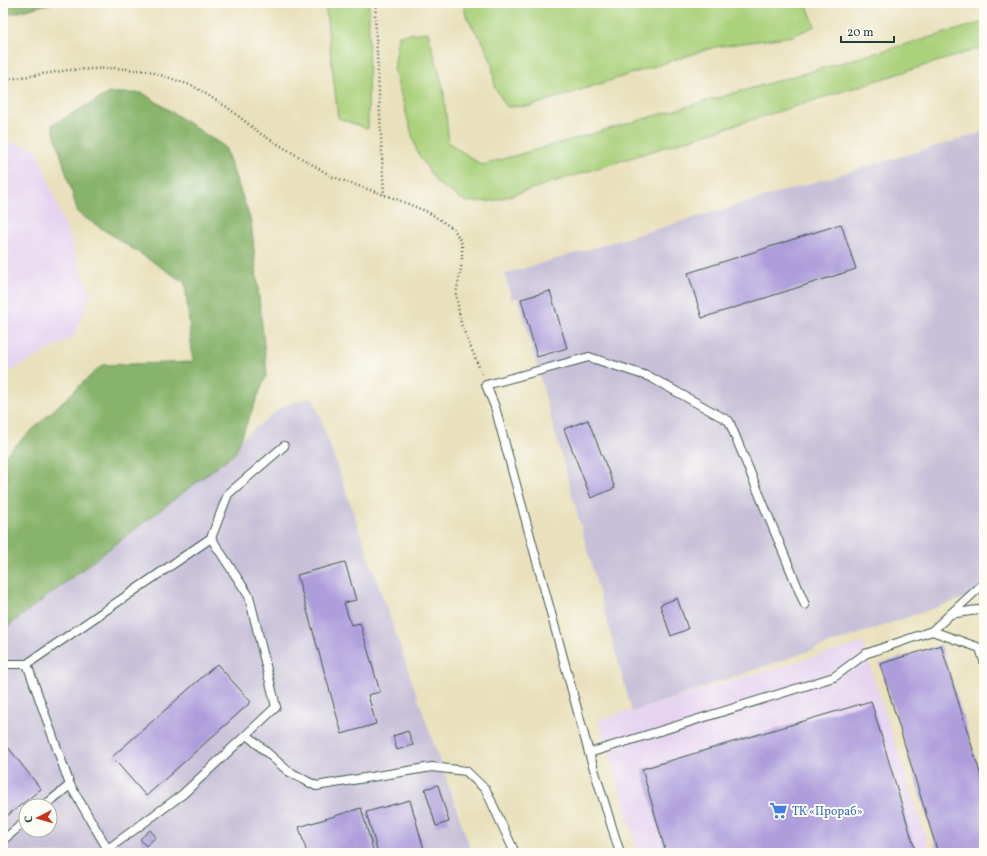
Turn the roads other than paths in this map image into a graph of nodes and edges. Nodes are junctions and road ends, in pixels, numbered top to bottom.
1 (284, 446) dead end
2 (211, 538) junction
3 (984, 585) edge
4 (805, 606) dead end
5 (984, 609) edge
6 (950, 614) junction
7 (932, 631) junction
8 (984, 661) edge
9 (3, 664) edge
10 (27, 664) junction
11 (247, 735) junction
12 (589, 753) junction
13 (70, 785) junction
14 (54, 798) edge
15 (18, 828) edge
16 (3, 840) edge
17 (109, 851) edge
18 (515, 853) edge
19 (620, 853) edge

1 - 2 lane
2 - 10 lane
2 - 11 lane
3 - 6 lane
4 - 12 lane
5 - 6 lane
6 - 7 lane
7 - 8 lane
7 - 12 lane
9 - 10 lane
10 - 13 lane
11 - 17 lane
11 - 18 lane
12 - 19 lane
13 - 14 lane
13 - 17 lane
15 - 16 lane

